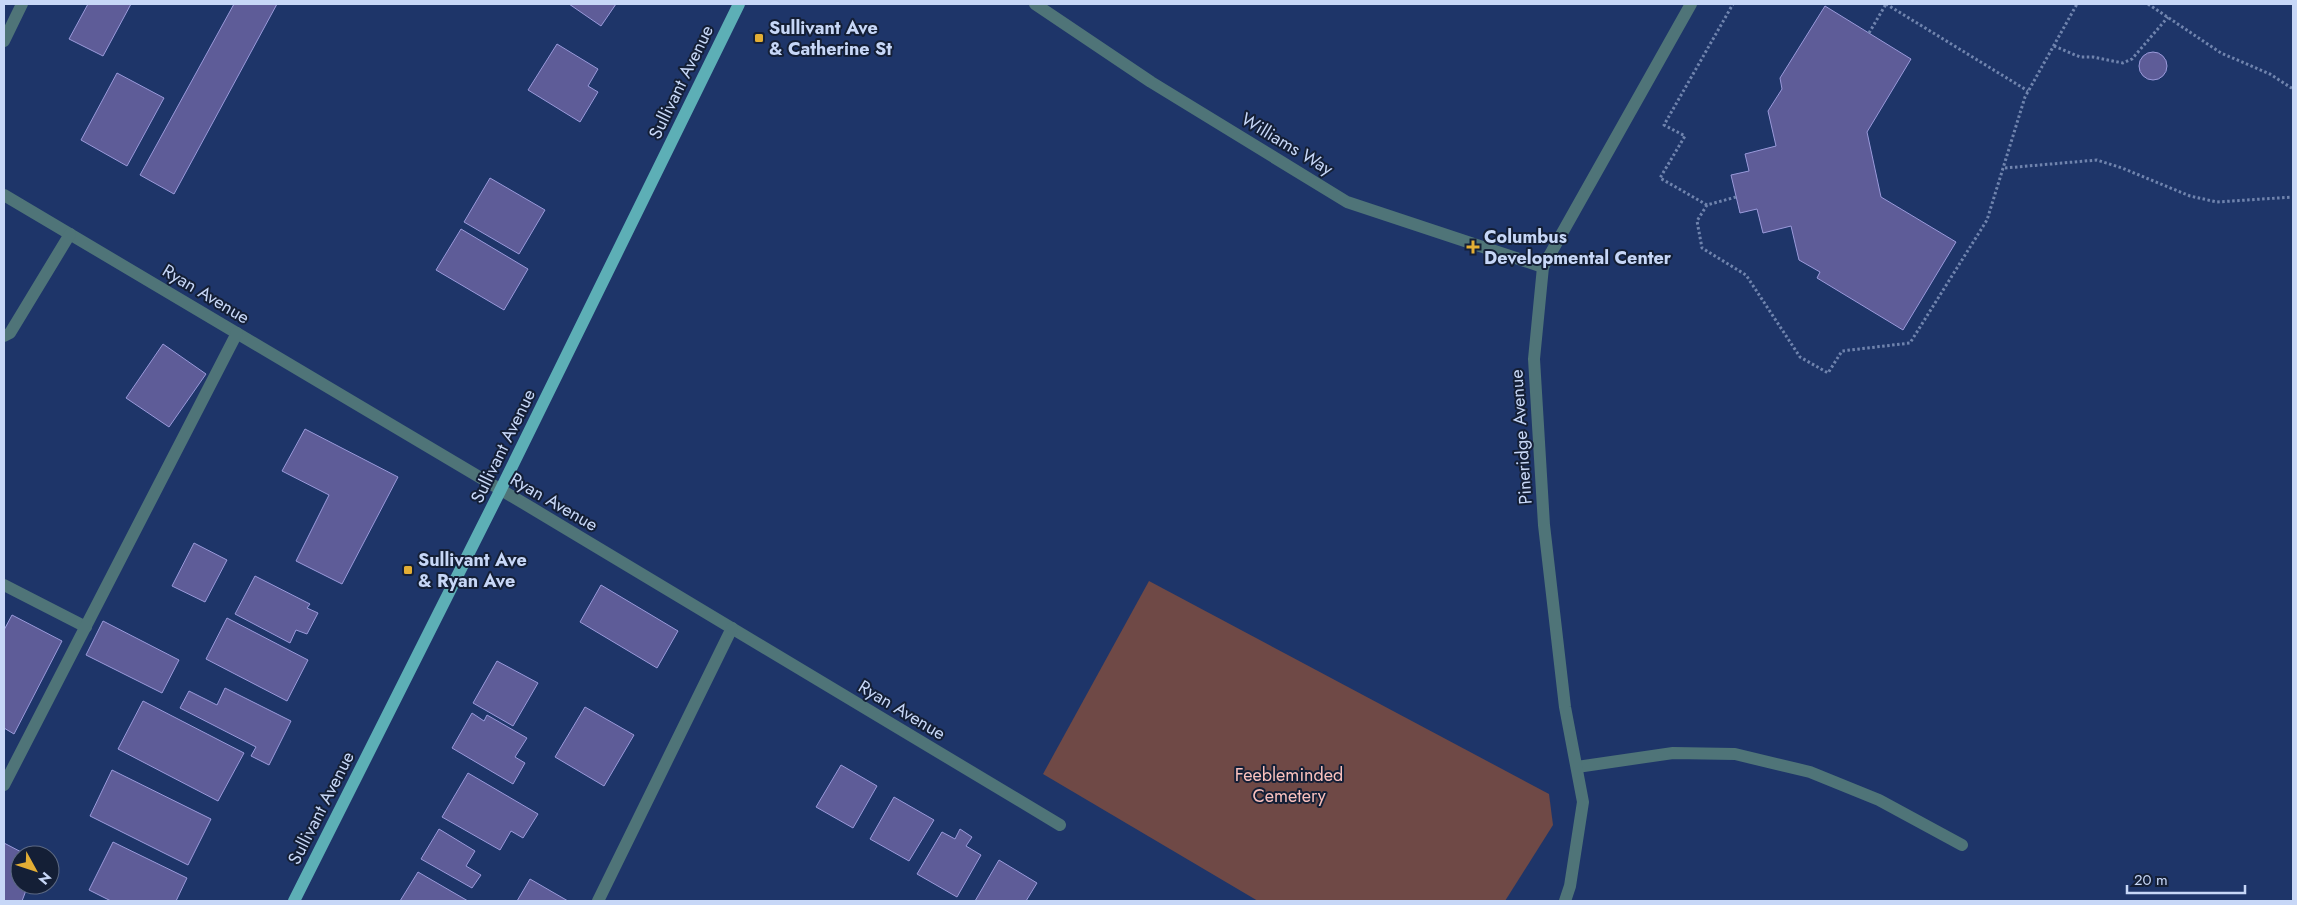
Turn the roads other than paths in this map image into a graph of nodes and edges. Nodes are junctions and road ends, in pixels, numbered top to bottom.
1 (22, 4) edge
2 (739, 4) edge
3 (1035, 4) edge
4 (1691, 4) edge
5 (4, 41) edge
6 (4, 195) edge
7 (70, 234) junction
8 (1543, 267) junction
9 (237, 333) junction
10 (4, 336) edge
11 (500, 491) junction
12 (4, 585) edge
13 (86, 627) junction
14 (732, 628) junction
15 (1576, 767) junction
16 (4, 785) edge
17 (1060, 825) dead end
18 (1962, 845) dead end
19 (294, 901) edge
20 (598, 901) edge
21 (1565, 901) edge

1 - 5 street
2 - 11 main road, Sullivant Avenue
3 - 8 street, Williams Way
4 - 8 street, Pineridge Avenue
6 - 7 street, Ryan Avenue
7 - 9 street, Ryan Avenue
7 - 10 street
8 - 15 street, Pineridge Avenue
9 - 11 street, Ryan Avenue
9 - 13 street
11 - 14 street, Ryan Avenue
11 - 19 main road, Sullivant Avenue
12 - 13 street
13 - 16 street
14 - 17 street, Ryan Avenue
14 - 20 street
15 - 18 street
15 - 21 street, Pineridge Avenue

